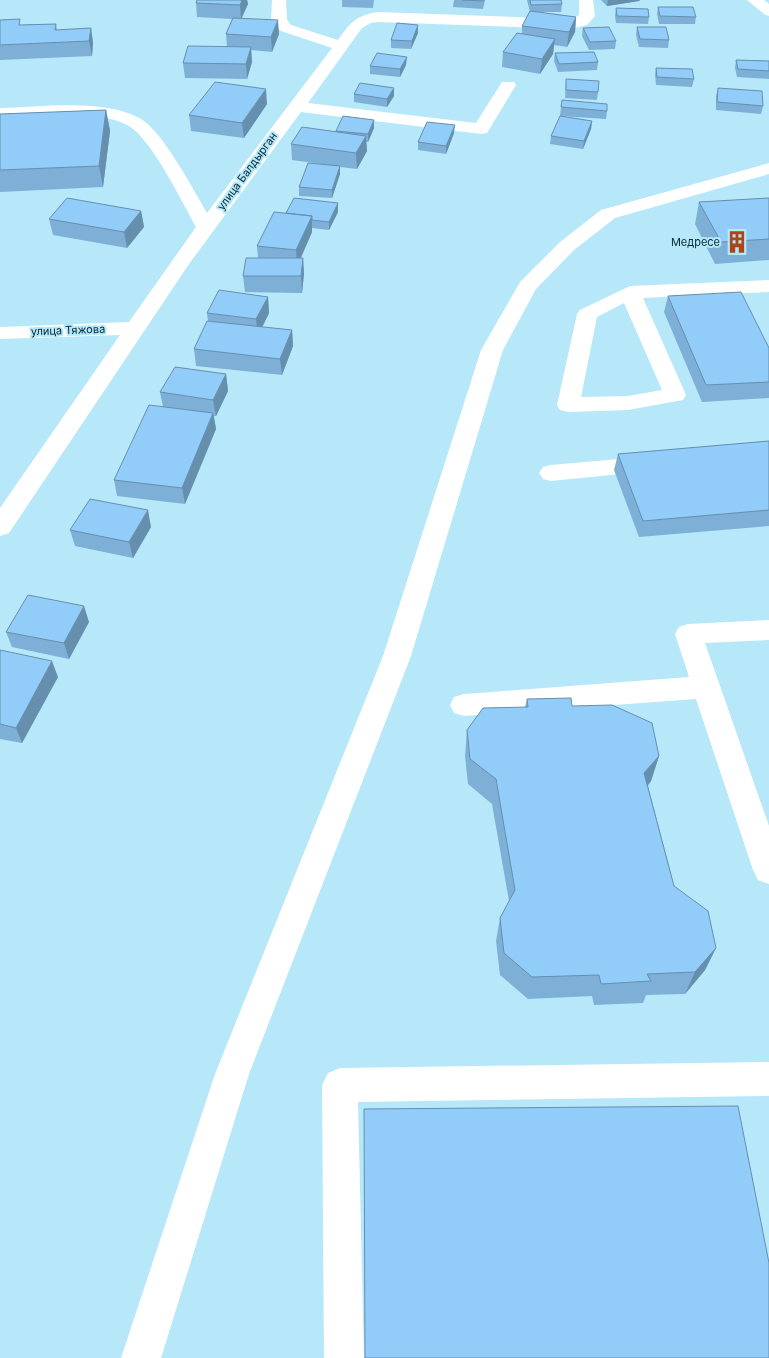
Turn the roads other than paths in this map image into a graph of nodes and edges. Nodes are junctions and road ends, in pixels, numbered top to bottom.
1 (279, 0) edge
2 (586, 0) edge
3 (754, 0) edge
4 (769, 11) edge
5 (341, 46) junction
6 (508, 85) dead end
7 (295, 106) junction
8 (0, 113) edge
9 (769, 168) edge
10 (206, 227) junction
11 (769, 286) edge
12 (630, 292) junction
13 (136, 328) junction
14 (0, 332) edge
15 (670, 462) edge
16 (551, 473) dead end
17 (0, 527) edge
18 (769, 630) edge
19 (706, 687) junction
20 (464, 704) dead end
21 (769, 870) edge
22 (769, 1079) edge
23 (140, 1358) edge
24 (344, 1358) edge

1 - 5 street
2 - 5 street, улица Балдырган
3 - 4 street
5 - 7 street, улица Балдырган
6 - 7 street
7 - 10 street, улица Балдырган
8 - 10 street
9 - 23 street
10 - 13 street, улица Балдырган
11 - 12 street
12 - 12 street
13 - 14 street, улица Тяжова
13 - 17 street, улица Балдырган
15 - 16 street
18 - 19 street
19 - 20 street
19 - 21 street
22 - 24 street

